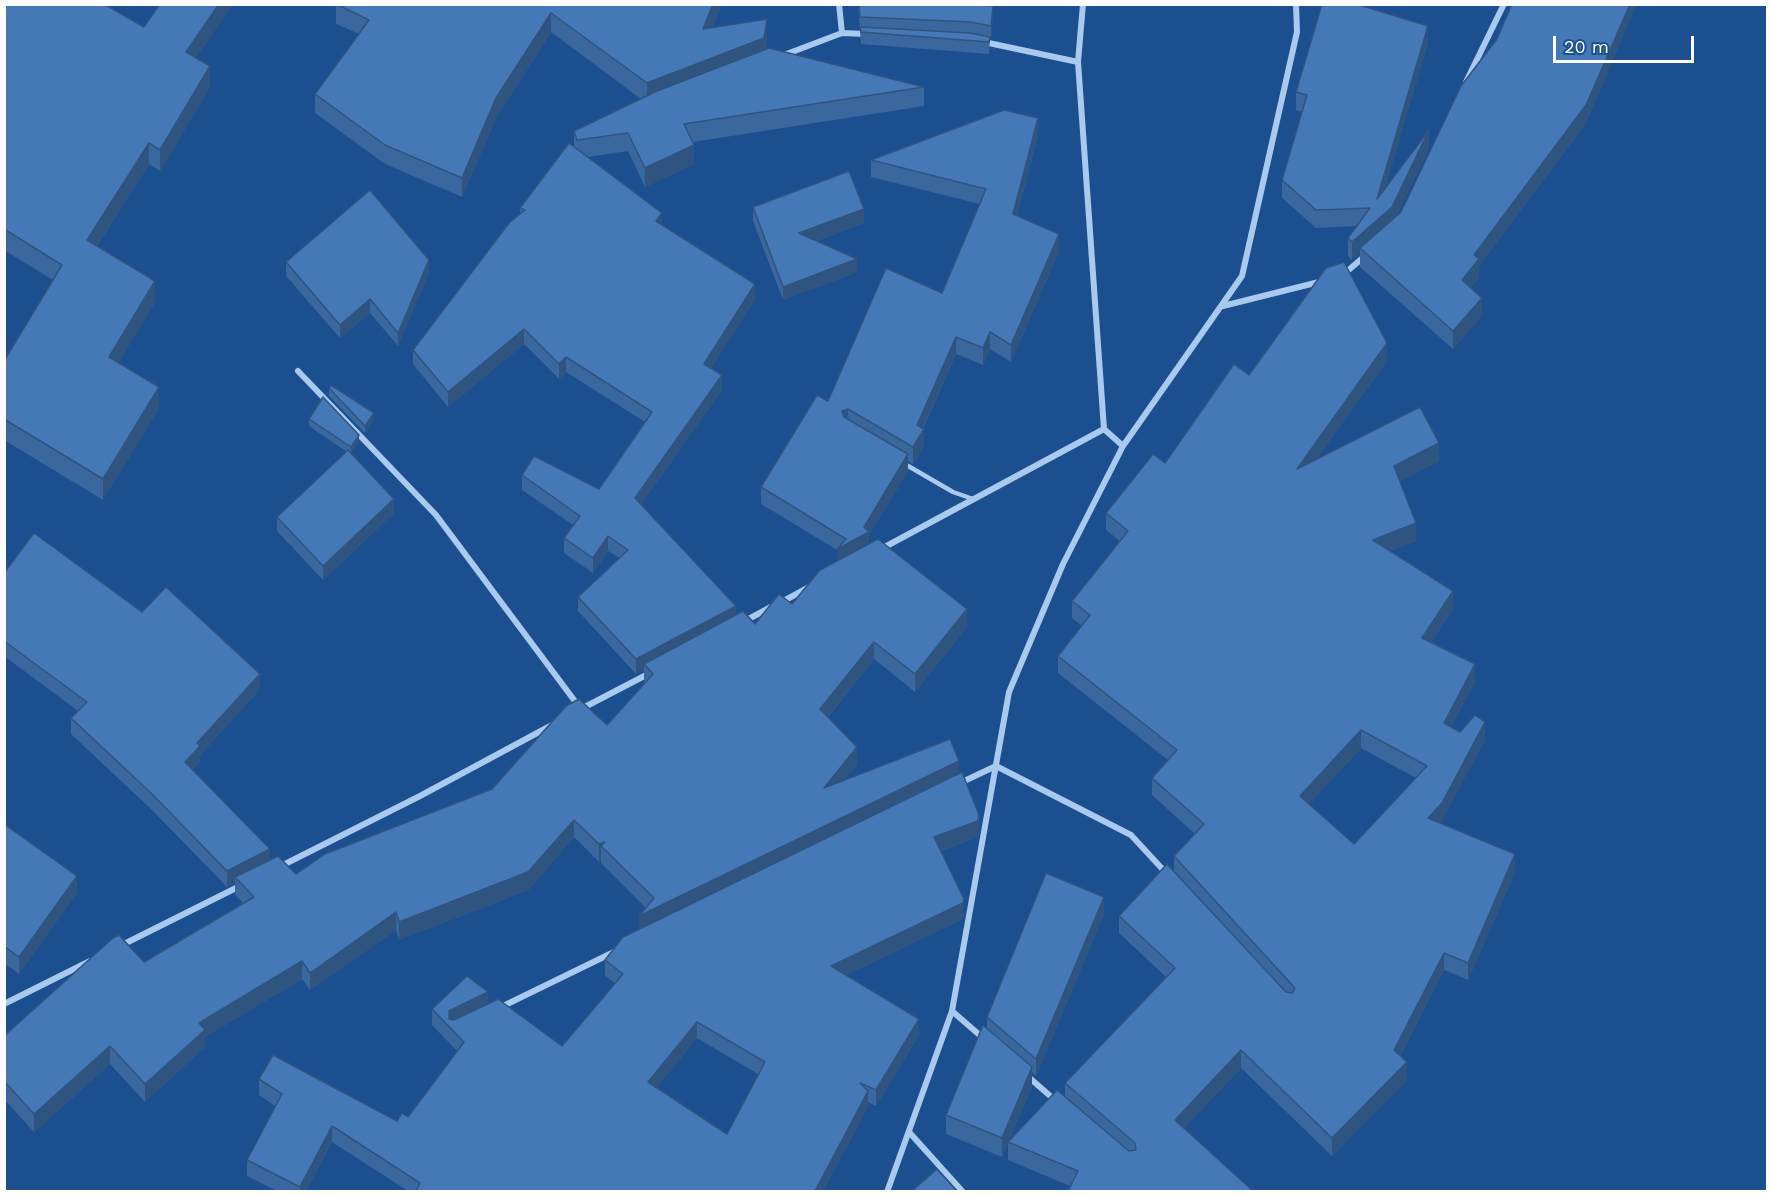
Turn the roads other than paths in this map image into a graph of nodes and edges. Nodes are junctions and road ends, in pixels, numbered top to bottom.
1 (839, 4) edge
2 (1083, 4) edge
3 (1296, 4) edge
4 (1504, 4) edge
5 (842, 33) junction
6 (877, 35) edge
7 (971, 39) edge
8 (775, 59) edge
9 (1078, 62) junction
10 (1463, 90) edge
11 (1373, 249) edge
12 (1341, 276) edge
13 (1330, 279) edge
14 (1223, 306) junction
15 (298, 371) dead end
16 (1104, 429) junction
17 (1124, 446) junction
18 (895, 458) edge
19 (973, 500) junction
20 (870, 555) edge
21 (818, 582) edge
22 (736, 626) edge
23 (654, 670) edge
24 (581, 709) junction
25 (571, 715) edge
26 (561, 720) edge
27 (996, 766) junction
28 (953, 787) edge
29 (271, 871) edge
30 (1171, 878) edge
31 (249, 881) edge
32 (622, 948) edge
33 (111, 951) edge
34 (100, 956) edge
35 (4, 1004) edge
36 (494, 1010) edge
37 (952, 1011) junction
38 (988, 1042) edge
39 (1015, 1065) edge
40 (1060, 1104) edge
41 (909, 1132) junction
42 (887, 1191) edge
43 (963, 1191) edge

1 - 5 street
2 - 9 street
3 - 14 street
4 - 10 street
5 - 6 street
5 - 8 street
7 - 9 street
9 - 16 street
11 - 12 street
13 - 14 street
14 - 17 street
15 - 24 street
16 - 17 street
16 - 19 street
17 - 27 street
18 - 19 lane
19 - 20 street
21 - 22 street
23 - 24 street
24 - 25 street
26 - 29 street
27 - 28 street
27 - 30 street
27 - 37 street
31 - 33 street
32 - 36 street
34 - 35 street
37 - 38 street
37 - 41 street
39 - 40 street
41 - 42 street
41 - 43 street

